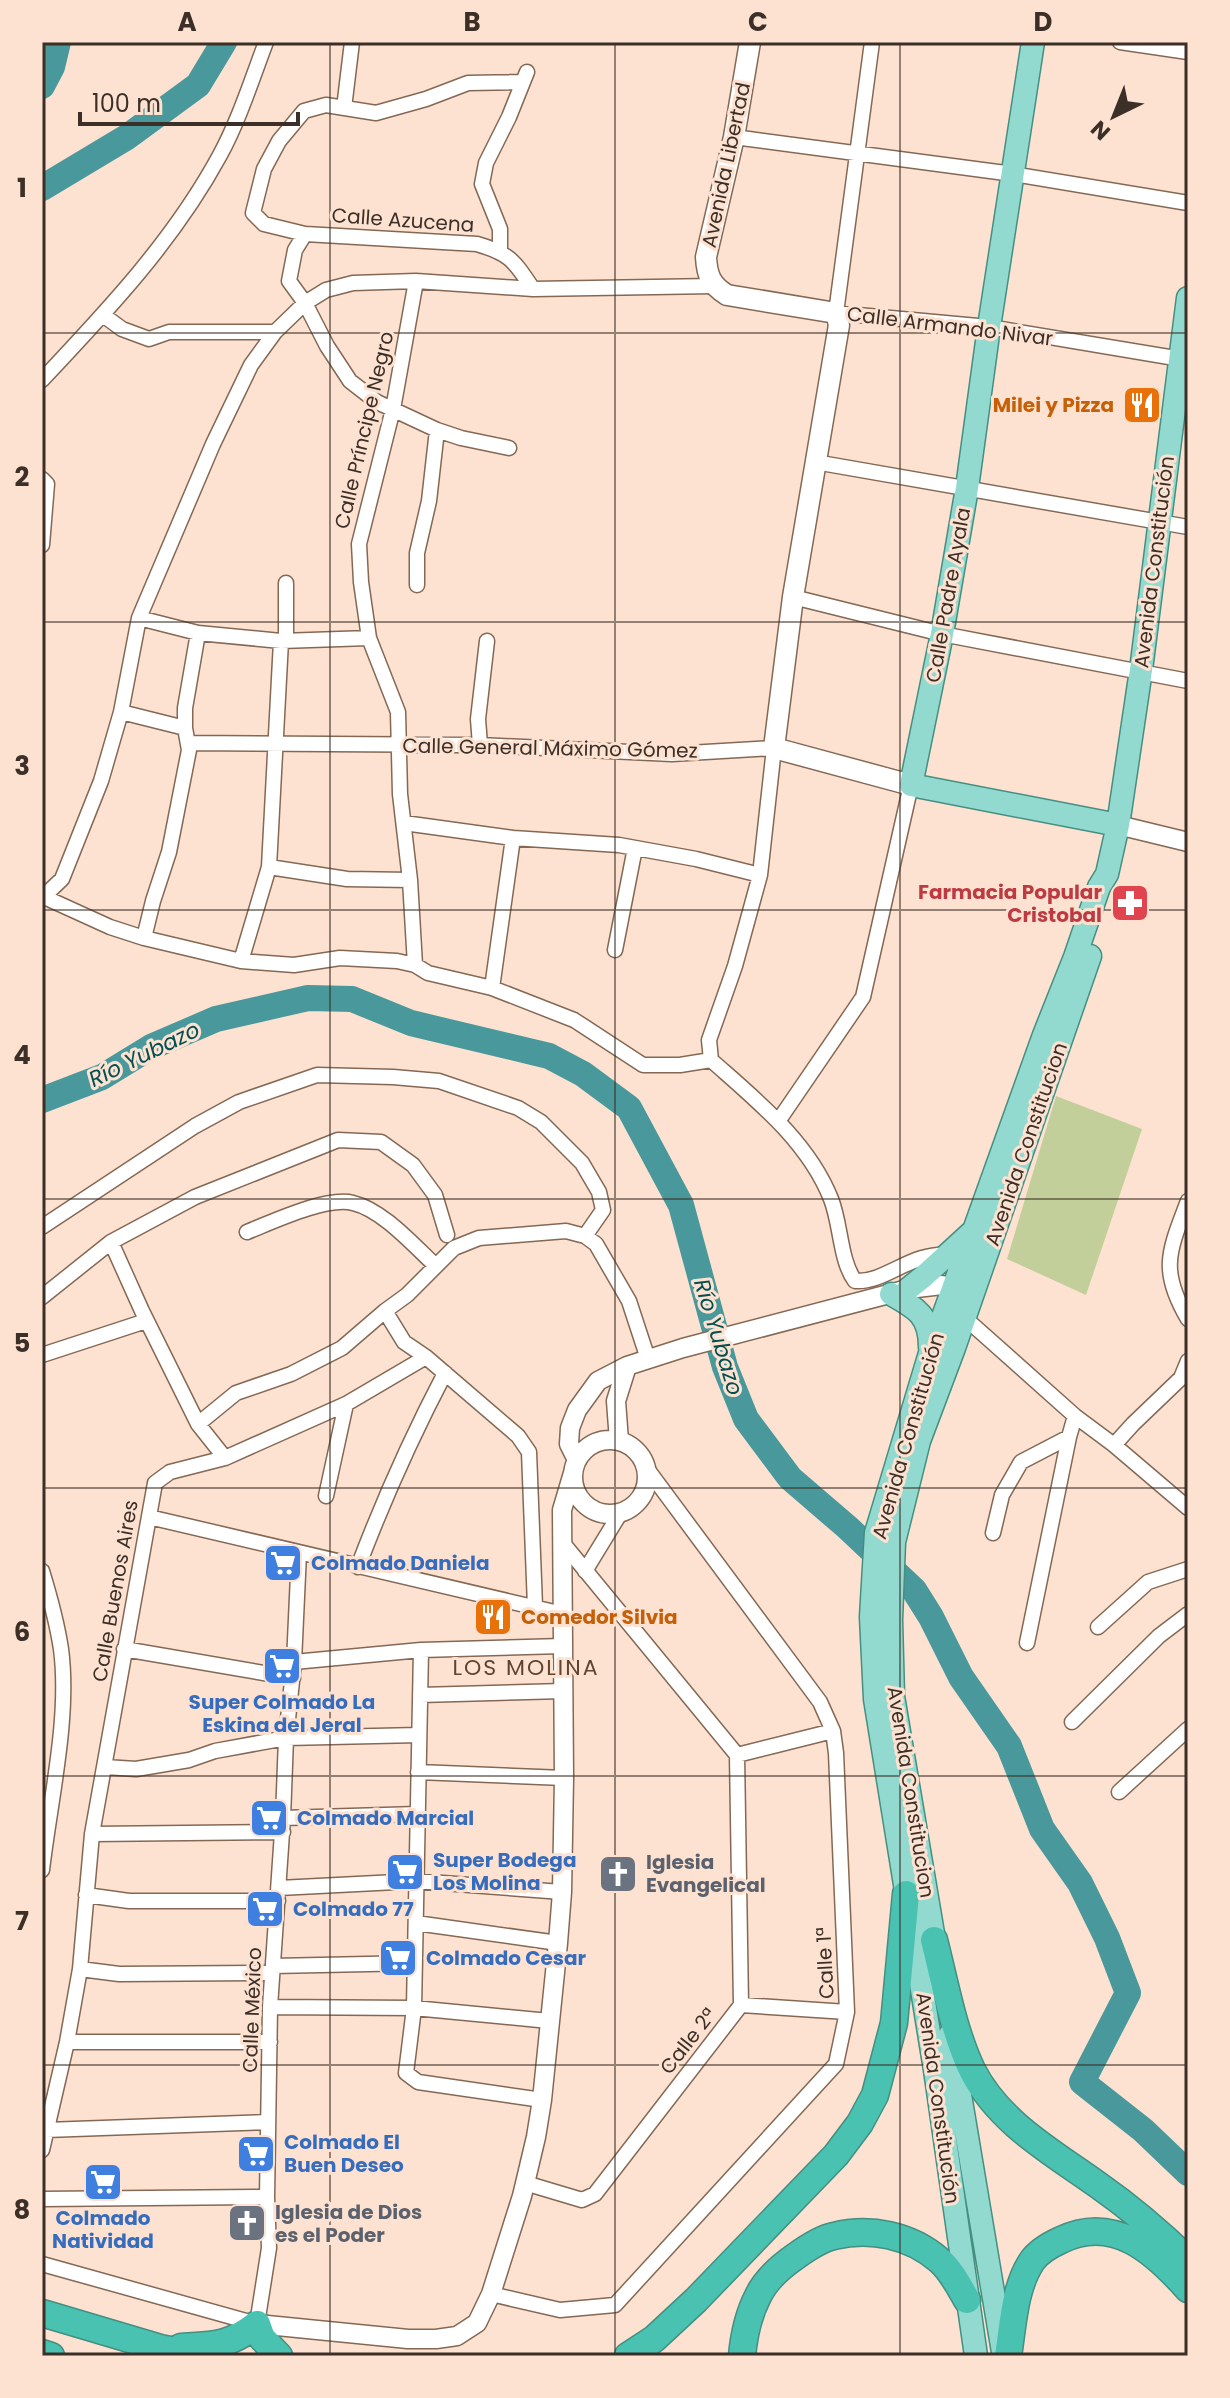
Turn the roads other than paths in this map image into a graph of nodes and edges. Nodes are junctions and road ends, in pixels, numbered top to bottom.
1 (266, 42) edge
2 (352, 42) edge
3 (750, 42) edge
4 (872, 42) edge
5 (1033, 42) edge
6 (1120, 42) edge
7 (1188, 52) edge
8 (344, 108) junction
9 (734, 137) junction
10 (858, 153) junction
11 (1013, 174) junction
12 (1188, 203) edge
13 (305, 234) junction
14 (500, 251) junction
15 (416, 281) junction
16 (714, 286) junction
17 (533, 289) junction
18 (1188, 298) edge
19 (305, 303) junction
20 (836, 313) junction
21 (103, 315) junction
22 (989, 327) junction
23 (275, 332) junction
24 (1184, 359) edge
25 (42, 380) edge
26 (393, 409) junction
27 (437, 430) junction
28 (509, 448) dead end
29 (815, 462) junction
30 (42, 479) edge
31 (967, 488) junction
32 (1159, 523) junction
33 (1188, 527) edge
34 (42, 545) edge
35 (286, 583) dead end
36 (417, 585) dead end
37 (793, 597) junction
38 (139, 618) junction
39 (198, 633) junction
40 (942, 634) junction
41 (369, 638) junction
42 (283, 640) junction
43 (487, 641) dead end
44 (1141, 670) junction
45 (1188, 681) edge
46 (121, 712) junction
47 (187, 736) junction
48 (276, 744) junction
49 (398, 744) junction
50 (480, 745) junction
51 (774, 748) junction
52 (911, 785) junction
53 (404, 823) junction
54 (1118, 825) junction
55 (513, 838) junction
56 (1188, 842) edge
57 (635, 848) junction
58 (269, 867) junction
59 (1107, 874) junction
60 (760, 875) junction
61 (410, 880) junction
62 (43, 898) edge
63 (144, 938) junction
64 (615, 950) dead end
65 (241, 961) junction
66 (415, 965) junction
67 (492, 988) junction
68 (711, 1060) junction
69 (779, 1120) junction
70 (1188, 1201) edge
71 (42, 1227) edge
72 (247, 1232) dead end
73 (447, 1235) dead end
74 (585, 1236) junction
75 (111, 1242) junction
76 (955, 1259) junction
77 (436, 1266) junction
78 (963, 1292) junction
79 (895, 1293) junction
80 (42, 1297) edge
81 (385, 1311) junction
82 (965, 1318) junction
83 (1188, 1319) edge
84 (146, 1321) junction
85 (930, 1353) junction
86 (42, 1355) edge
87 (426, 1357) junction
88 (648, 1359) junction
89 (1188, 1361) edge
90 (627, 1366) junction
91 (445, 1373) junction
92 (1184, 1381) edge
93 (346, 1404) junction
94 (1075, 1416) junction
95 (198, 1424) junction
96 (1069, 1437) junction
97 (619, 1441) junction
98 (1114, 1445) junction
99 (225, 1458) junction
100 (575, 1466) junction
101 (645, 1466) junction
102 (326, 1496) dead end
103 (1188, 1508) edge
104 (621, 1512) junction
105 (149, 1517) junction
106 (993, 1533) dead end
107 (885, 1537) junction
108 (561, 1542) junction
109 (299, 1553) junction
110 (358, 1567) junction
111 (1188, 1569) edge
112 (42, 1571) edge
113 (585, 1571) junction
114 (535, 1606) junction
115 (563, 1614) junction
116 (1188, 1614) edge
117 (1098, 1627) dead end
118 (1027, 1643) dead end
119 (563, 1646) junction
120 (124, 1649) junction
121 (421, 1650) junction
122 (294, 1662) junction
123 (293, 1678) junction
124 (563, 1691) junction
125 (420, 1695) junction
126 (884, 1697) junction
127 (1072, 1722) dead end
128 (1188, 1729) edge
129 (833, 1731) junction
130 (419, 1735) junction
131 (286, 1738) junction
132 (737, 1755) junction
133 (105, 1767) junction
134 (418, 1772) junction
135 (564, 1778) junction
136 (1119, 1792) dead end
137 (418, 1814) junction
138 (283, 1825) junction
139 (92, 1834) junction
140 (42, 1870) edge
141 (416, 1881) junction
142 (562, 1892) junction
143 (278, 1894) junction
144 (906, 1894) junction
145 (86, 1895) junction
146 (416, 1923) junction
147 (934, 1940) junction
148 (558, 1943) junction
149 (415, 1963) junction
150 (80, 1969) junction
151 (273, 1969) junction
152 (741, 2005) junction
153 (270, 2007) junction
154 (414, 2008) junction
155 (847, 2012) junction
156 (549, 2021) junction
157 (67, 2042) junction
158 (270, 2042) junction
159 (542, 2100) junction
160 (268, 2122) junction
161 (46, 2130) junction
162 (42, 2150) edge
163 (525, 2183) junction
164 (267, 2197) junction
165 (42, 2199) edge
166 (1188, 2260) edge
167 (42, 2264) edge
168 (1188, 2289) edge
169 (491, 2294) junction
170 (967, 2300) junction
171 (42, 2313) edge
172 (257, 2324) junction
173 (160, 2348) junction
174 (42, 2353) edge
175 (51, 2356) edge
176 (200, 2356) edge
177 (279, 2356) edge
178 (628, 2356) edge
179 (742, 2356) edge
180 (976, 2356) edge
181 (1006, 2356) edge

1 - 21 street
2 - 8 street
3 - 9 main road, Avenida Libertad
4 - 10 street
5 - 11 main road, Calle Padre Ayala
6 - 7 street
8 - 13 street
8 - 14 street
9 - 10 street
9 - 16 main road, Avenida Libertad
10 - 11 street
10 - 20 street
11 - 12 street
11 - 22 main road, Calle Padre Ayala
13 - 14 street, Calle Azucena
13 - 19 street, Calle Azucena
14 - 17 street
15 - 17 street
15 - 19 street
15 - 26 street, Calle Príncipe Negro
16 - 17 street
16 - 20 main road, Calle Armando Nivar
18 - 24 main road, Avenida Constitución
19 - 23 street
19 - 26 street, Calle Azucena
20 - 22 street, Calle Armando Nivar
20 - 29 main road
21 - 23 street
21 - 25 street
22 - 24 street, Calle Armando Nivar
22 - 31 main road, Calle Padre Ayala
23 - 38 street
24 - 32 main road, Avenida Constitución
26 - 27 street, Calle Azucena
26 - 41 street, Calle Príncipe Negro
27 - 28 street, Calle Azucena
27 - 36 street
29 - 31 street
29 - 37 main road
30 - 34 street
31 - 32 street
31 - 40 main road, Calle Padre Ayala
32 - 33 street
32 - 44 main road, Avenida Constitución
35 - 42 street
37 - 40 street
37 - 51 main road
38 - 39 street
38 - 46 street
39 - 42 street
39 - 47 street
40 - 44 street
40 - 52 main road, Calle Padre Ayala
41 - 42 street
41 - 49 street, Calle Príncipe Negro
42 - 48 street
43 - 50 street
44 - 45 street
44 - 54 main road, Avenida Constitución
46 - 47 street, Calle General Máximo Gómez
46 - 62 street
47 - 48 street, Calle General Máximo Gómez
47 - 63 street
48 - 49 street, Calle General Máximo Gómez
48 - 58 street
49 - 50 street, Calle General Máximo Gómez
49 - 53 street, Calle Príncipe Negro
50 - 51 street, Calle General Máximo Gómez
51 - 52 main road, Calle General Máximo Gómez
51 - 60 street
52 - 54 main road, Calle General Máximo Gómez
52 - 69 street, Calle Padre Ayala
53 - 55 street
53 - 61 street, Calle Príncipe Negro
54 - 56 street, Calle General Máximo Gómez
54 - 59 main road, Avenida Constitución
55 - 57 street
55 - 67 street
57 - 60 street
57 - 64 street
58 - 61 street
58 - 65 street
59 - 76 main road, Avenida Constitución
59 - 78 main road, Avenida Constitucion
60 - 68 street
61 - 66 street, Calle Príncipe Negro
62 - 63 street
63 - 65 street
65 - 66 street
66 - 67 street
67 - 68 street
68 - 69 street
69 - 76 street
70 - 83 street
71 - 74 street
72 - 77 street
73 - 75 street
74 - 77 street
74 - 88 street
75 - 80 street
75 - 84 street
76 - 78 main road, Avenida Constitución
76 - 79 main road
77 - 81 street
78 - 79 street
78 - 82 main road, Avenida Constitucion
78 - 85 main road, Avenida Constitución
79 - 85 main road
79 - 88 street
81 - 87 street
81 - 95 street
82 - 94 street
82 - 107 main road, Avenida Constitucion
84 - 86 street
84 - 95 street
85 - 107 main road, Avenida Constitución
87 - 91 street
87 - 93 street, Calle Buenos Aires
88 - 90 street
89 - 92 street
90 - 97 street
90 - 100 street
91 - 110 street
91 - 114 street
92 - 98 street
93 - 99 street, Calle Buenos Aires
93 - 102 street
94 - 96 street
94 - 98 street
95 - 99 street
96 - 106 street
96 - 118 street
97 - 100 street
97 - 101 street
98 - 103 street
99 - 105 street, Calle Buenos Aires
100 - 104 street
100 - 108 street
101 - 104 street
101 - 129 street, Calle 1ª
104 - 113 street
105 - 109 street
105 - 120 street, Calle Buenos Aires
107 - 126 main road, Avenida Constitucion
108 - 113 street
108 - 115 street
109 - 110 street
109 - 122 street, Calle México
110 - 114 street
111 - 117 street
112 - 140 street
113 - 132 street
114 - 115 street
115 - 119 street
116 - 127 street
119 - 121 street
119 - 124 street
120 - 123 street
120 - 133 street, Calle Buenos Aires
121 - 122 street
121 - 125 street
122 - 123 street, Calle México
123 - 131 street, Calle México
124 - 125 street
124 - 135 street
125 - 130 street
126 - 144 main road, Avenida Constitución
126 - 147 main road, Avenida Constitucion
128 - 136 street
129 - 132 street
129 - 155 street, Calle 1ª
130 - 131 street
130 - 134 street
131 - 133 street
131 - 138 street, Calle México
132 - 152 street, Calle 2ª
133 - 139 street, Calle Buenos Aires
134 - 135 street
134 - 137 street
135 - 142 street
137 - 138 street
137 - 141 street
138 - 139 street
138 - 143 street, Calle México
139 - 145 street, Calle Buenos Aires
141 - 142 street
141 - 143 street
141 - 146 street
142 - 148 street
143 - 145 street
143 - 151 street, Calle México
144 - 170 main road, Avenida Constitución
144 - 178 highway
145 - 150 street, Calle Buenos Aires
146 - 148 street
146 - 149 street
147 - 166 highway
147 - 181 main road, Avenida Constitucion
148 - 156 street
149 - 151 street
149 - 154 street
150 - 151 street
150 - 157 street, Calle Buenos Aires
151 - 153 street, Calle México
152 - 155 street
152 - 163 street, Calle 2ª
153 - 154 street
153 - 158 street, Calle México
154 - 156 street
154 - 159 street
155 - 169 street, Calle 1ª
156 - 159 street
157 - 158 street
157 - 161 street, Calle Buenos Aires
158 - 160 street, Calle México
159 - 163 street
160 - 161 street
160 - 164 street, Calle México
161 - 162 street, Calle Buenos Aires
163 - 169 street
164 - 165 street
164 - 172 street, Calle México
167 - 172 street
168 - 181 highway
169 - 172 street
170 - 179 highway
170 - 180 main road, Avenida Constitución
171 - 173 highway
172 - 173 highway
172 - 177 highway
173 - 176 highway
174 - 175 highway

